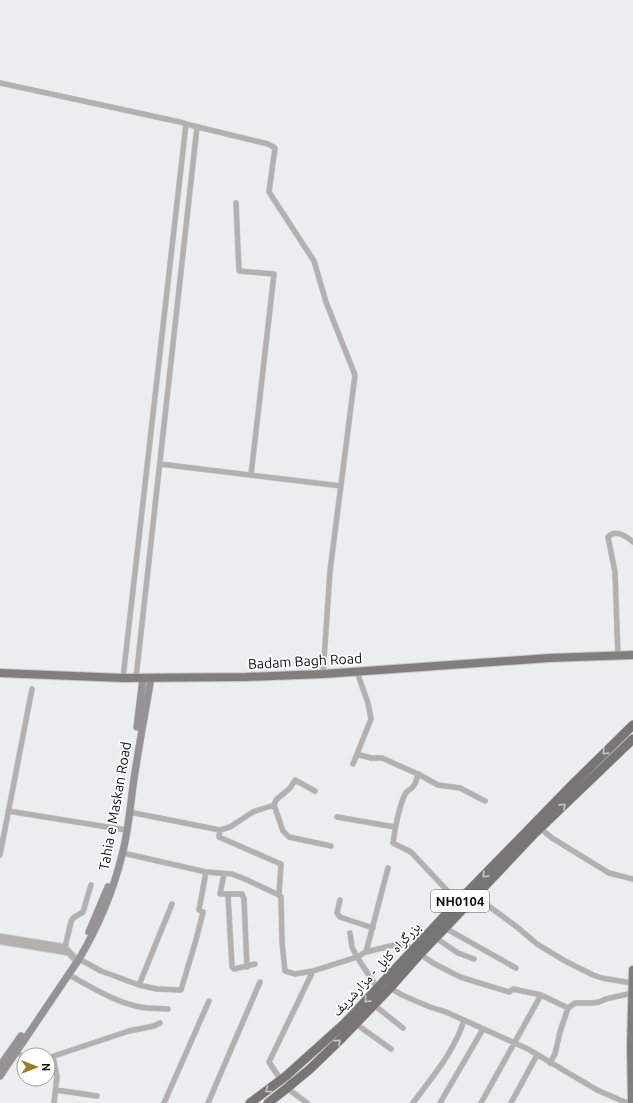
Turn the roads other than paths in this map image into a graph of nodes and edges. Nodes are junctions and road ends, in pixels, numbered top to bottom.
1 (0, 83) edge
2 (186, 124) junction
3 (197, 127) junction
4 (236, 203) dead end
5 (160, 464) junction
6 (251, 475) junction
7 (341, 486) junction
8 (633, 542) edge
9 (633, 655) edge
10 (614, 656) junction
11 (358, 672) junction
12 (0, 673) edge
13 (323, 674) junction
14 (123, 678) junction
15 (143, 678) junction
16 (32, 689) dead end
17 (633, 725) edge
18 (633, 739) edge
19 (357, 754) junction
20 (353, 764) dead end
21 (418, 774) junction
22 (315, 792) dead end
23 (485, 801) dead end
24 (274, 806) junction
25 (8, 811) junction
26 (129, 812) junction
27 (337, 817) dead end
28 (395, 827) junction
29 (540, 828) junction
30 (124, 830) junction
31 (220, 830) junction
32 (2, 832) edge
33 (331, 846) dead end
34 (123, 853) junction
35 (0, 855) edge
36 (388, 868) dead end
37 (206, 872) junction
38 (224, 874) junction
39 (633, 879) edge
40 (91, 885) dead end
41 (228, 895) junction
42 (279, 895) junction
43 (475, 896) junction
44 (340, 900) dead end
45 (458, 902) junction
46 (172, 904) dead end
47 (373, 928) junction
48 (445, 928) junction
49 (350, 933) dead end
50 (0, 937) edge
51 (436, 938) junction
52 (0, 941) edge
53 (66, 951) junction
54 (366, 952) junction
55 (417, 952) junction
56 (357, 957) junction
57 (474, 959) dead end
58 (77, 960) junction
59 (254, 964) dead end
60 (247, 966) junction
61 (516, 968) dead end
62 (633, 970) edge
63 (313, 971) junction
64 (69, 975) junction
65 (260, 982) dead end
66 (632, 983) edge
67 (139, 985) junction
68 (390, 988) junction
69 (378, 989) junction
70 (632, 993) junction
71 (541, 995) junction
72 (209, 1001) dead end
73 (374, 1005) junction
74 (568, 1008) junction
75 (168, 1009) dead end
76 (464, 1020) junction
77 (160, 1023) dead end
78 (356, 1024) junction
79 (403, 1028) dead end
80 (483, 1029) junction
81 (515, 1043) junction
82 (19, 1047) edge
83 (391, 1048) dead end
84 (16, 1052) edge
85 (537, 1055) junction
86 (56, 1056) edge
87 (550, 1063) junction
88 (0, 1066) edge
89 (56, 1073) edge
90 (0, 1076) edge
91 (281, 1080) junction
92 (287, 1088) junction
93 (56, 1090) junction
94 (97, 1096) dead end
95 (619, 1102) edge
96 (54, 1103) edge
97 (164, 1103) edge
98 (208, 1103) edge
99 (250, 1103) edge
100 (268, 1103) edge
101 (307, 1103) edge
102 (413, 1103) edge
103 (440, 1103) edge
104 (481, 1103) edge
105 (511, 1103) edge
106 (631, 1103) edge

1 - 2 street
2 - 3 street
2 - 14 street
3 - 5 street
3 - 7 street
4 - 6 street
5 - 6 street
5 - 15 street
6 - 7 street
7 - 13 street
8 - 10 street
9 - 10 main road, Badam Bagh Road
10 - 11 main road, Badam Bagh Road
11 - 13 main road, Badam Bagh Road
11 - 19 street
12 - 14 main road, Badam Bagh Road
13 - 15 main road, Badam Bagh Road
14 - 15 main road, Badam Bagh Road
15 - 26 main road, Tahia e Maskan Road
15 - 30 main road, Tahia e Maskan Road
16 - 25 street
17 -> 45 highway, بزرگراه کابل - مزارشریف / NH0104
29 -> 18 highway, بزرگراه کابل - مزارشریف / NH0104
19 - 20 street
19 - 21 street
21 - 23 street
21 - 28 street
22 - 24 street
24 - 31 street
24 - 33 street
25 - 30 street
25 - 32 street
26 - 30 main road, Tahia e Maskan Road
26 - 31 street
27 - 28 street
28 - 45 street
29 - 39 street
29 - 43 highway, بزرگراه کابل - مزارشریف / NH0104
30 - 34 main road, Tahia e Maskan Road
30 - 58 main road, Tahia e Maskan Road
31 - 42 street
32 - 35 street
34 - 37 street
34 - 58 main road, Tahia e Maskan Road
36 - 47 street
37 - 38 street
37 - 67 street
38 - 41 street
38 - 42 street
40 - 53 street
41 - 60 street
41 - 60 street
42 - 63 street
43 - 48 highway, بزرگراه کابل - مزارشریف / NH0104
43 - 66 street
44 - 47 street
45 - 55 highway, بزرگراه کابل - مزارشریف / NH0104
46 - 67 street
47 - 54 street
48 - 51 highway, بزرگراه کابل - مزارشریف / NH0104
48 - 61 street
49 - 56 street
50 - 53 street
51 - 55 highway, بزرگراه کابل - مزارشریف / NH0104
51 - 57 street
52 - 53 street
53 - 58 street
54 - 55 street
54 - 56 street
55 - 68 highway, بزرگراه کابل - مزارشریف / NH0104
55 - 69 highway, بزرگراه کابل - مزارشریف / NH0104
55 - 71 street
56 - 63 street
56 - 69 street
58 - 64 main road, Tahia e Maskan Road
58 - 67 street
58 - 88 main road, Tahia e Maskan Road
59 - 60 street
62 - 66 main road
63 - 91 street
64 - 75 street
64 - 82 main road, Tahia e Maskan Road
65 - 98 street
66 - 70 main road
68 - 73 highway, بزرگراه کابل - مزارشریف / NH0104
68 - 76 street
69 -> 91 highway, بزرگراه کابل - مزارشریف / NH0104
70 - 74 street
70 - 106 main road
71 - 74 street
71 - 81 street
72 - 97 street
73 - 78 highway, بزرگراه کابل - مزارشریف / NH0104
73 - 79 street
74 - 87 street
76 - 80 street
76 - 102 street
77 - 86 street
78 - 83 street
92 -> 78 highway, بزرگراه کابل - مزارشریف / NH0104
80 - 81 street
80 - 103 street
81 - 85 street
81 - 104 street
84 - 90 main road, Tahia e Maskan Road
85 - 87 street
85 - 105 street
87 - 95 street
89 - 93 street
91 -> 99 highway, بزرگراه کابل - مزارشریف / NH0104
92 - 100 highway, بزرگراه کابل - مزارشریف / NH0104
92 - 101 street
93 - 94 street
93 - 96 street
95 - 106 street

